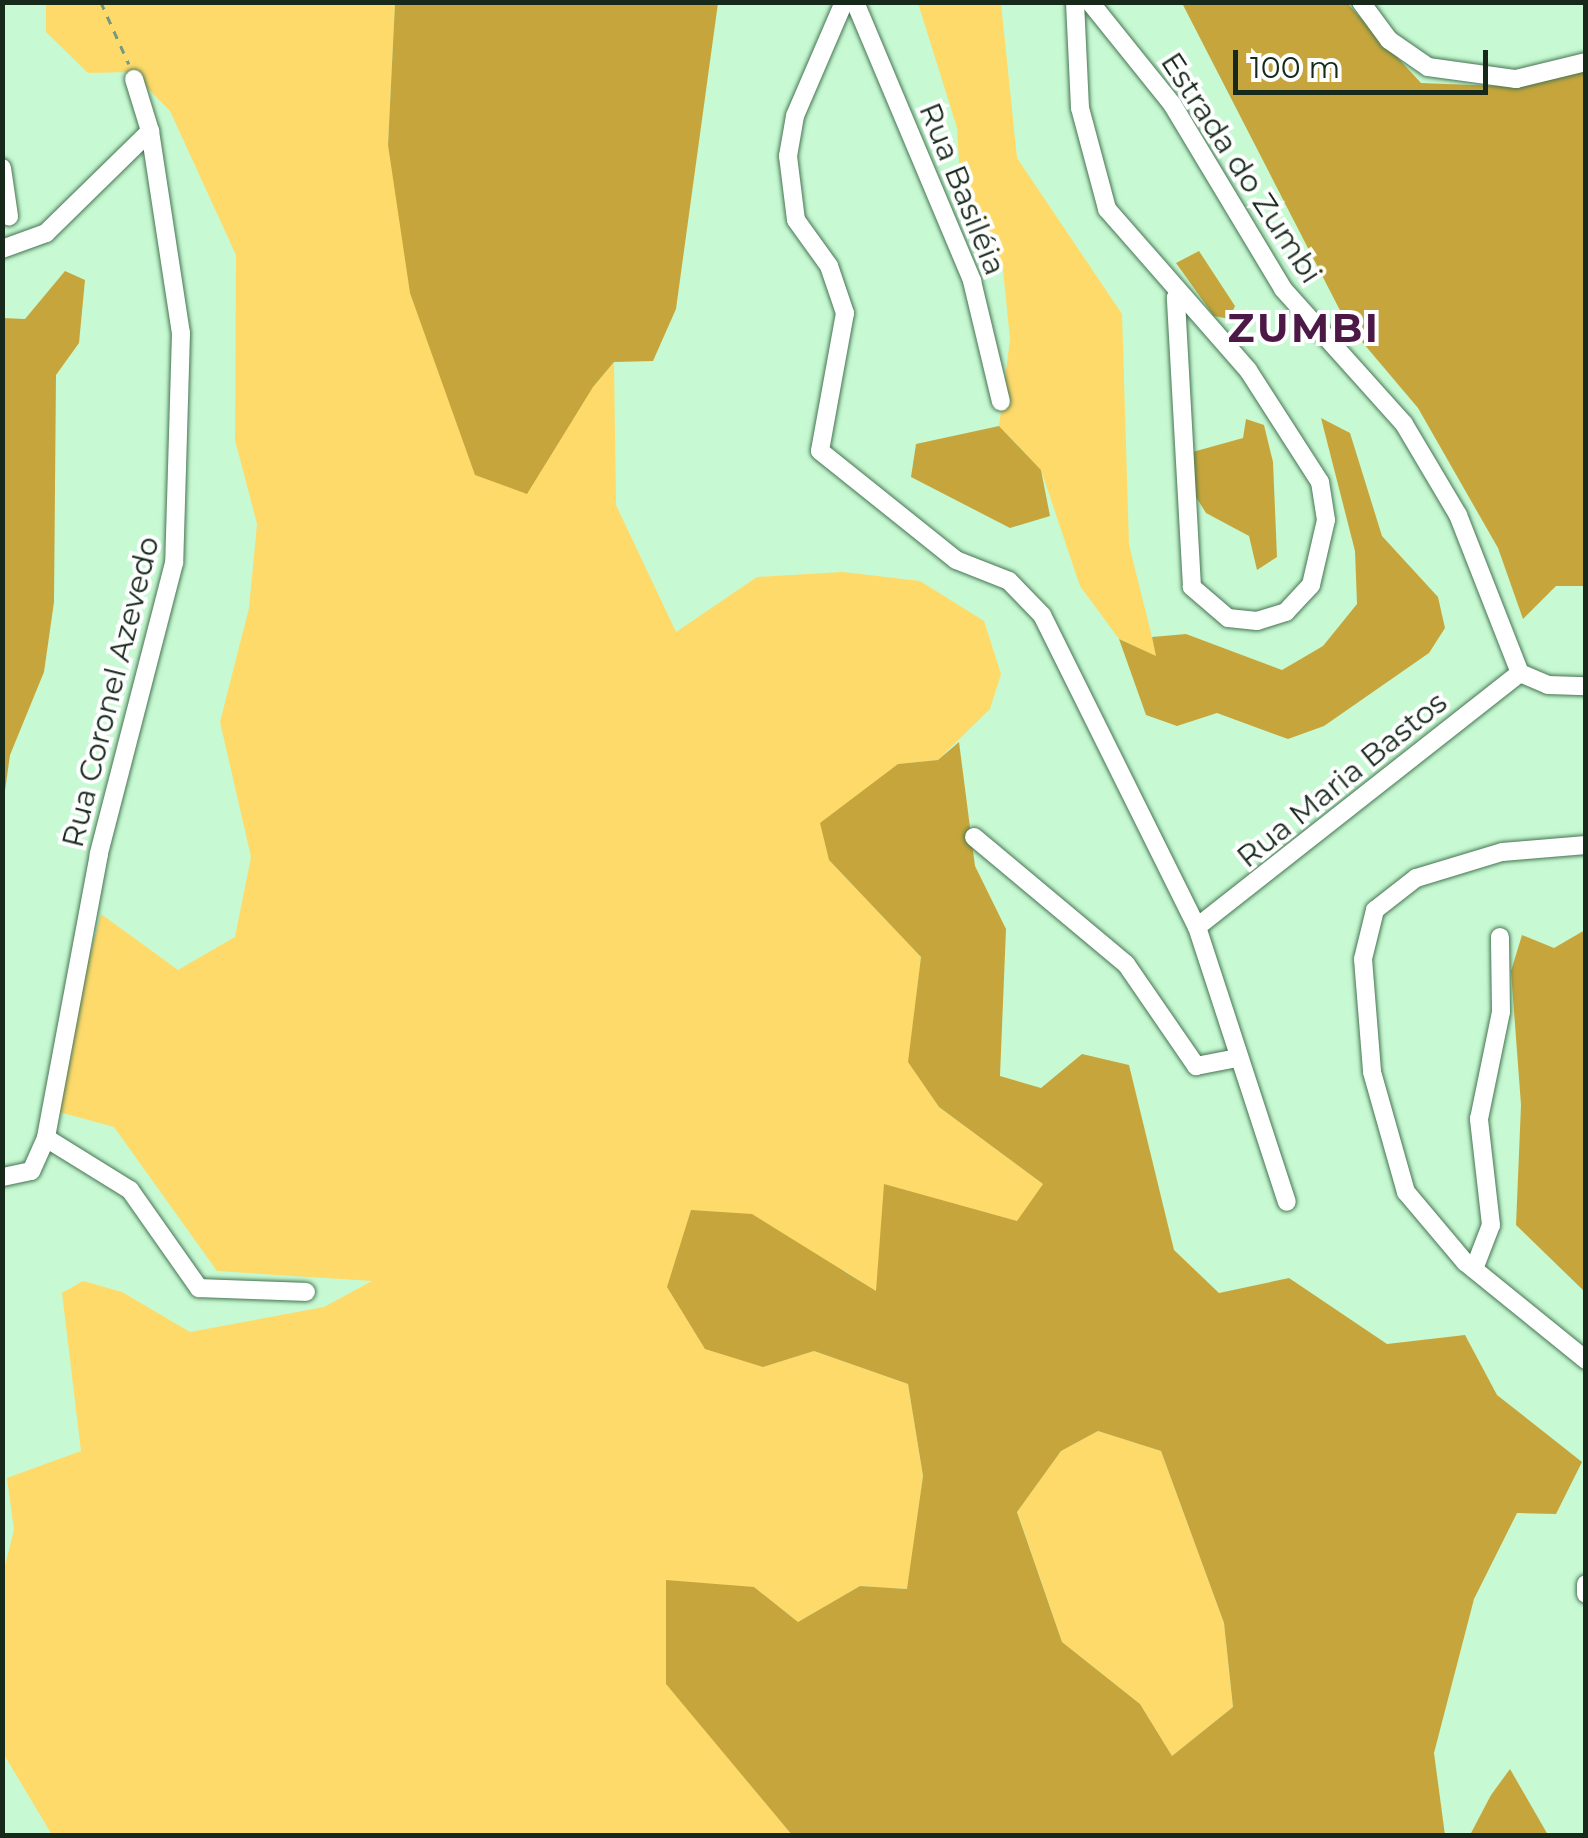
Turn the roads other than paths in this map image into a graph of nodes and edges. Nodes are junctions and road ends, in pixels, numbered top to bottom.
1 (844, 2) edge
2 (855, 2) edge
3 (1075, 2) edge
4 (1090, 2) edge
5 (1361, 2) edge
6 (1586, 62) edge
7 (134, 79) road end
8 (150, 131) junction
9 (2, 168) edge
10 (9, 216) dead end
11 (10, 249) edge
12 (1176, 297) junction
13 (1001, 402) dead end
14 (1520, 672) junction
15 (1586, 686) edge
16 (974, 837) dead end
17 (1586, 845) edge
18 (1197, 927) junction
19 (1500, 937) dead end
20 (1237, 1058) junction
21 (46, 1138) junction
22 (7, 1178) edge
23 (2, 1196) edge
24 (1287, 1202) dead end
25 (1474, 1269) junction
26 (306, 1292) dead end
27 (1586, 1360) edge
28 (1586, 1584) edge
29 (1586, 1594) edge

1 - 18 street
2 - 13 street, Rua Basiléia
3 - 12 street
4 - 14 street, Estrada do Zumbi
5 - 6 street
7 - 8 street, Rua Coronel Azevedo
8 - 11 street
8 - 21 street, Rua Coronel Azevedo
9 - 10 street
12 - 12 street
14 - 15 street
14 - 18 street, Rua Maria Bastos
16 - 20 street
17 - 25 street
18 - 20 street
19 - 25 street
20 - 24 street
21 - 22 street, Rua Coronel Azevedo
21 - 26 street
22 - 23 street, Rua Coronel Azevedo
25 - 27 street
28 - 29 street

